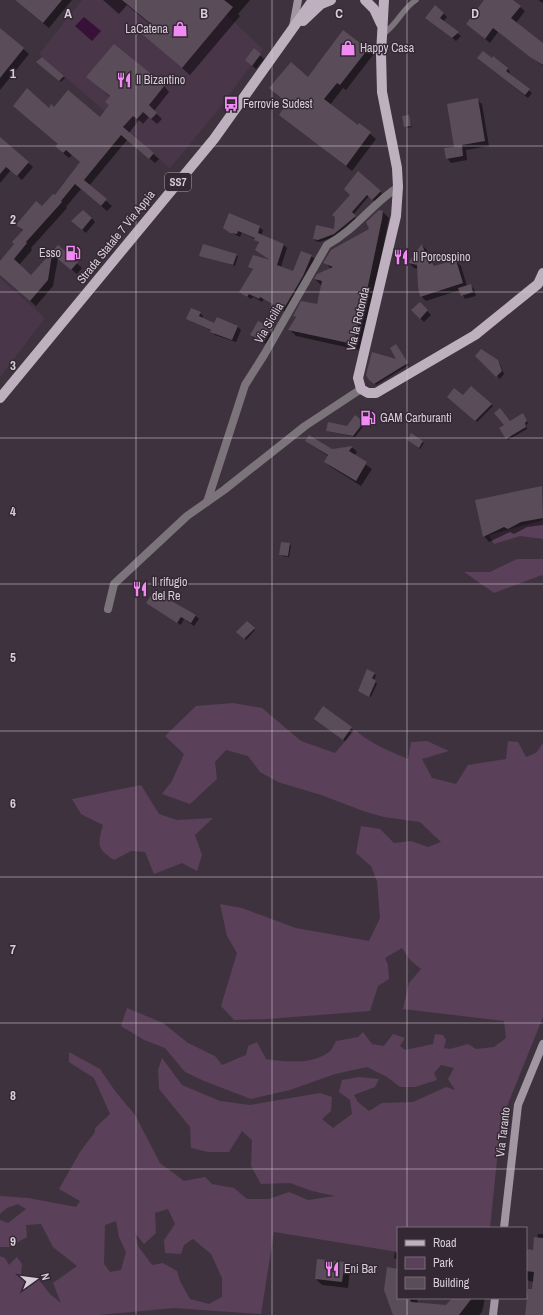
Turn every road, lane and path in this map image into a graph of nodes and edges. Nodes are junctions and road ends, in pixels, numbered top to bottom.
1 (298, 0) edge
2 (313, 0) edge
3 (331, 0) edge
4 (365, 0) edge
5 (384, 0) edge
6 (416, 0) edge
7 (291, 32) junction
8 (383, 34) junction
9 (398, 187) junction
10 (543, 273) edge
11 (361, 389) junction
12 (0, 398) edge
13 (207, 502) junction
14 (108, 608) dead end
15 (543, 1044) edge
16 (504, 1227) edge
17 (495, 1299) edge
18 (493, 1315) edge

1 - 7 street
2 - 7 main road, Strada Statale 7 Via Appia / SS7
3 - 7 main road, Strada Statale 7 Via Appia / SS7
4 - 8 main road, Via la Rotonda
5 - 8 main road, Via la Rotonda
6 - 8 lane
7 - 12 main road, Strada Statale 7 Via Appia / SS7
8 - 9 main road, Via la Rotonda
9 - 11 main road, Via la Rotonda
9 - 13 street, Via Sicilia
10 - 11 main road
11 - 13 street
13 - 14 street
15 - 16 street, Via Taranto
17 - 18 street

